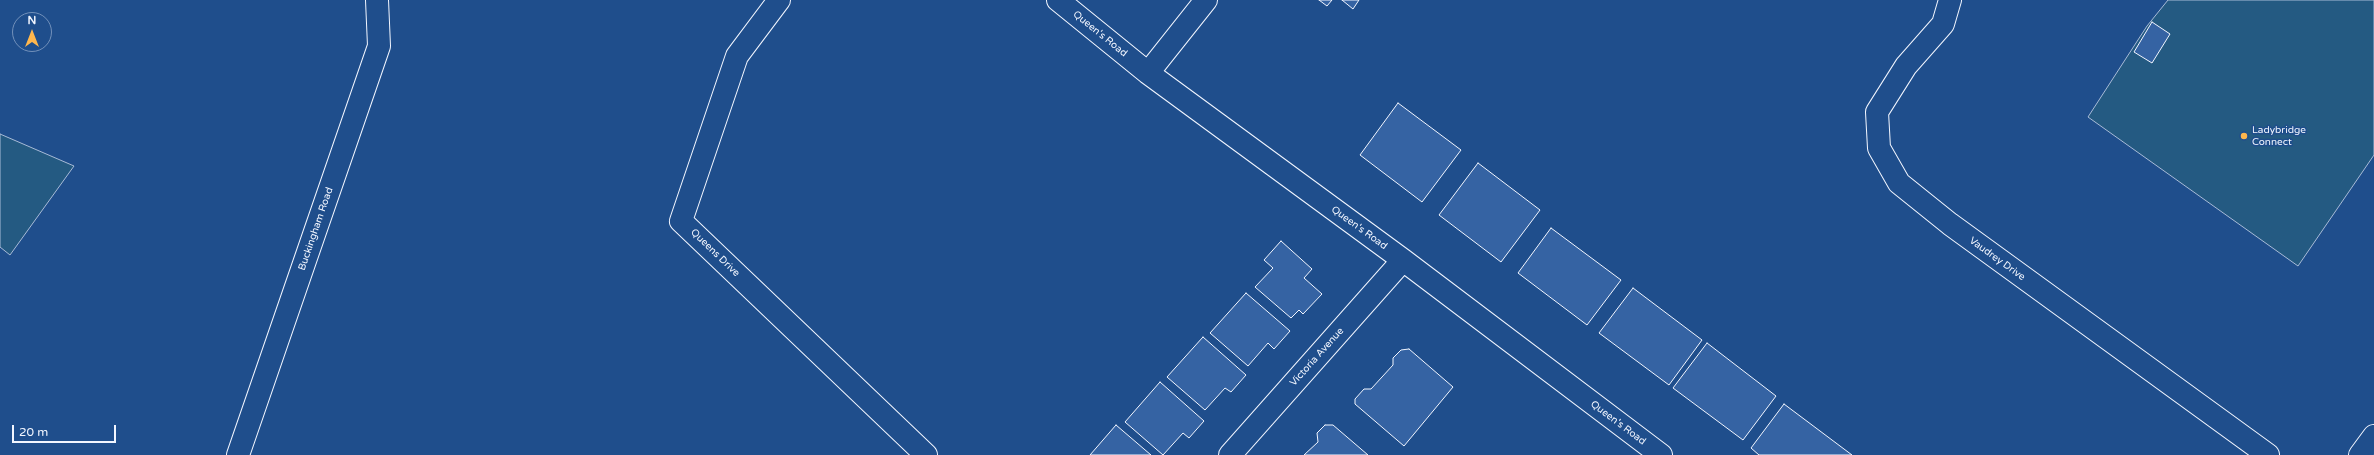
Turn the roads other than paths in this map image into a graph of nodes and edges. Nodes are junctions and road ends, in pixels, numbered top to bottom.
1 (377, 0) edge
2 (779, 0) edge
3 (1058, 0) edge
4 (1206, 0) edge
5 (1950, 0) edge
6 (1148, 73) junction
7 (1403, 260) junction
8 (2374, 436) edge
9 (238, 455) edge
10 (926, 455) edge
11 (1230, 455) edge
12 (1661, 455) edge
13 (2268, 455) edge
14 (2360, 455) edge

1 - 9 street, Buckingham Road
2 - 10 street, Queens Drive
3 - 6 street, Queen's Road
4 - 6 street
5 - 13 street, Vaudrey Drive
6 - 7 street, Queen's Road
7 - 11 street, Victoria Avenue
7 - 12 street, Queen's Road
8 - 14 street

